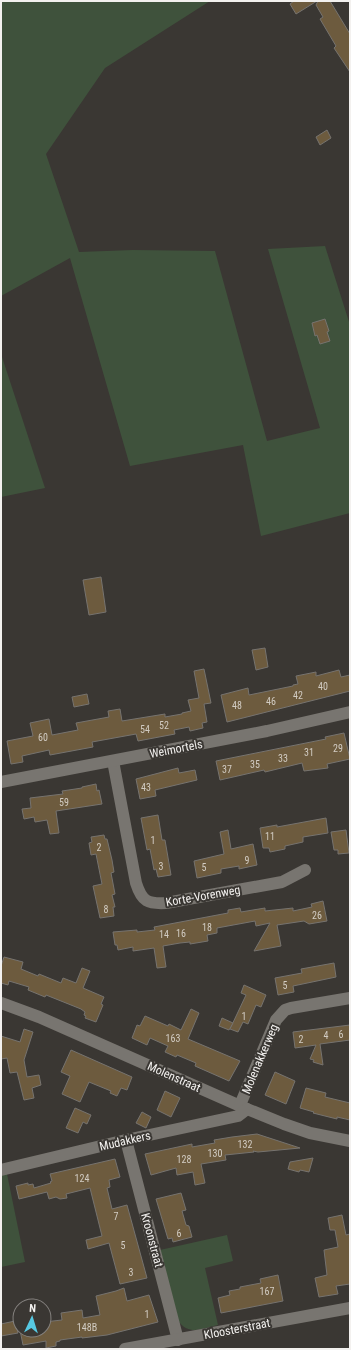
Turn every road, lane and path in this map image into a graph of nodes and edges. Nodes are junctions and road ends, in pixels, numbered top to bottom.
1 (350, 712) edge
2 (113, 761) junction
3 (1, 782) edge
4 (305, 870) dead end
5 (350, 998) edge
6 (1, 1003) edge
7 (243, 1107) junction
8 (126, 1140) junction
9 (350, 1141) edge
10 (1, 1170) edge
11 (350, 1308) edge
12 (178, 1340) junction
13 (125, 1349) edge

1 - 2 street, Weimortels
2 - 3 street, Weimortels
2 - 4 street, Korte-Vorenweg
5 - 7 street, Molenakkerweg
6 - 7 street, Molenstraat
7 - 8 street, Mudakkers
7 - 9 street, Molenstraat
8 - 10 street, Mudakkers
8 - 12 street, Kroonstraat
11 - 12 street, Kloosterstraat
12 - 13 street, Kloosterstraat

